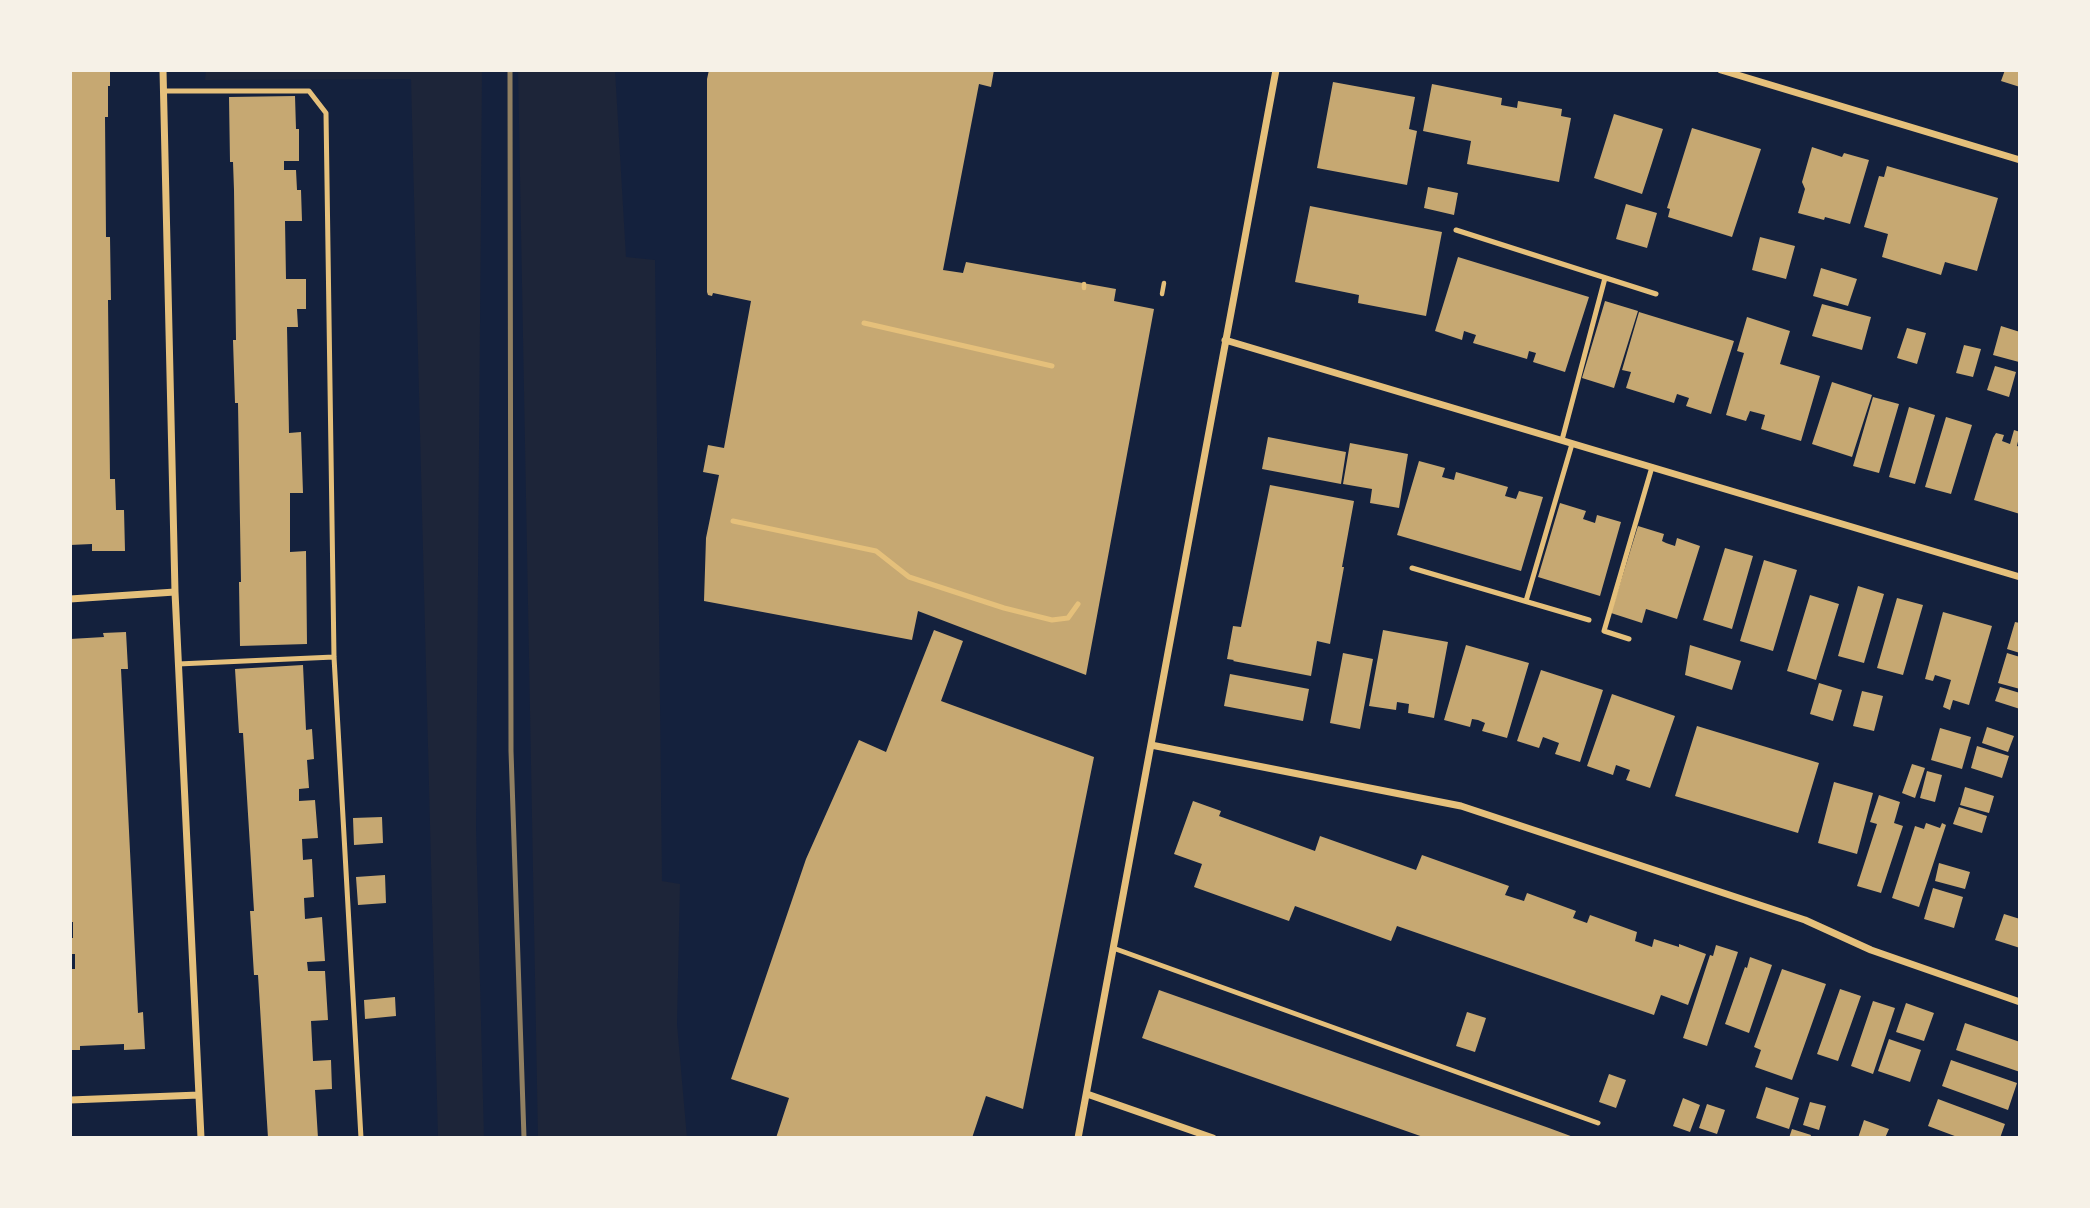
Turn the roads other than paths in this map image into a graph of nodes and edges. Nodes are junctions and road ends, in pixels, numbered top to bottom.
1 (163, 70) edge
2 (1276, 70) edge
3 (1721, 70) edge
4 (163, 91) junction
5 (2020, 160) edge
6 (1456, 230) dead end
7 (1605, 278) junction
8 (1656, 294) dead end
9 (864, 323) dead end
10 (1225, 340) junction
11 (1052, 366) dead end
12 (1562, 440) junction
13 (1572, 444) junction
14 (1652, 467) junction
15 (733, 521) dead end
16 (1412, 568) dead end
17 (2020, 578) edge
18 (175, 592) junction
19 (70, 599) edge
20 (1526, 601) junction
21 (1078, 604) dead end
22 (1589, 620) dead end
23 (1629, 639) dead end
24 (334, 657) junction
25 (178, 664) junction
26 (1151, 745) junction
27 (1114, 948) junction
28 (2020, 1002) edge
29 (1087, 1094) junction
30 (199, 1095) junction
31 (70, 1098) edge
32 (1598, 1123) dead end
33 (201, 1138) edge
34 (361, 1138) edge
35 (1078, 1138) edge
36 (1213, 1138) edge

1 - 4 street
2 - 10 street
3 - 5 street
4 - 18 street
4 - 24 lane
6 - 7 lane
7 - 8 lane
7 - 12 lane
9 - 11 lane
10 - 12 street
10 - 26 street
12 - 13 street
13 - 14 street
13 - 20 lane
14 - 17 street
14 - 23 lane
15 - 21 lane
16 - 20 lane
18 - 19 street
18 - 25 street
20 - 22 lane
24 - 25 lane
24 - 34 lane
25 - 30 street
26 - 27 street
26 - 28 street
27 - 29 street
27 - 32 lane
29 - 35 street
29 - 36 street
30 - 31 street
30 - 33 street

